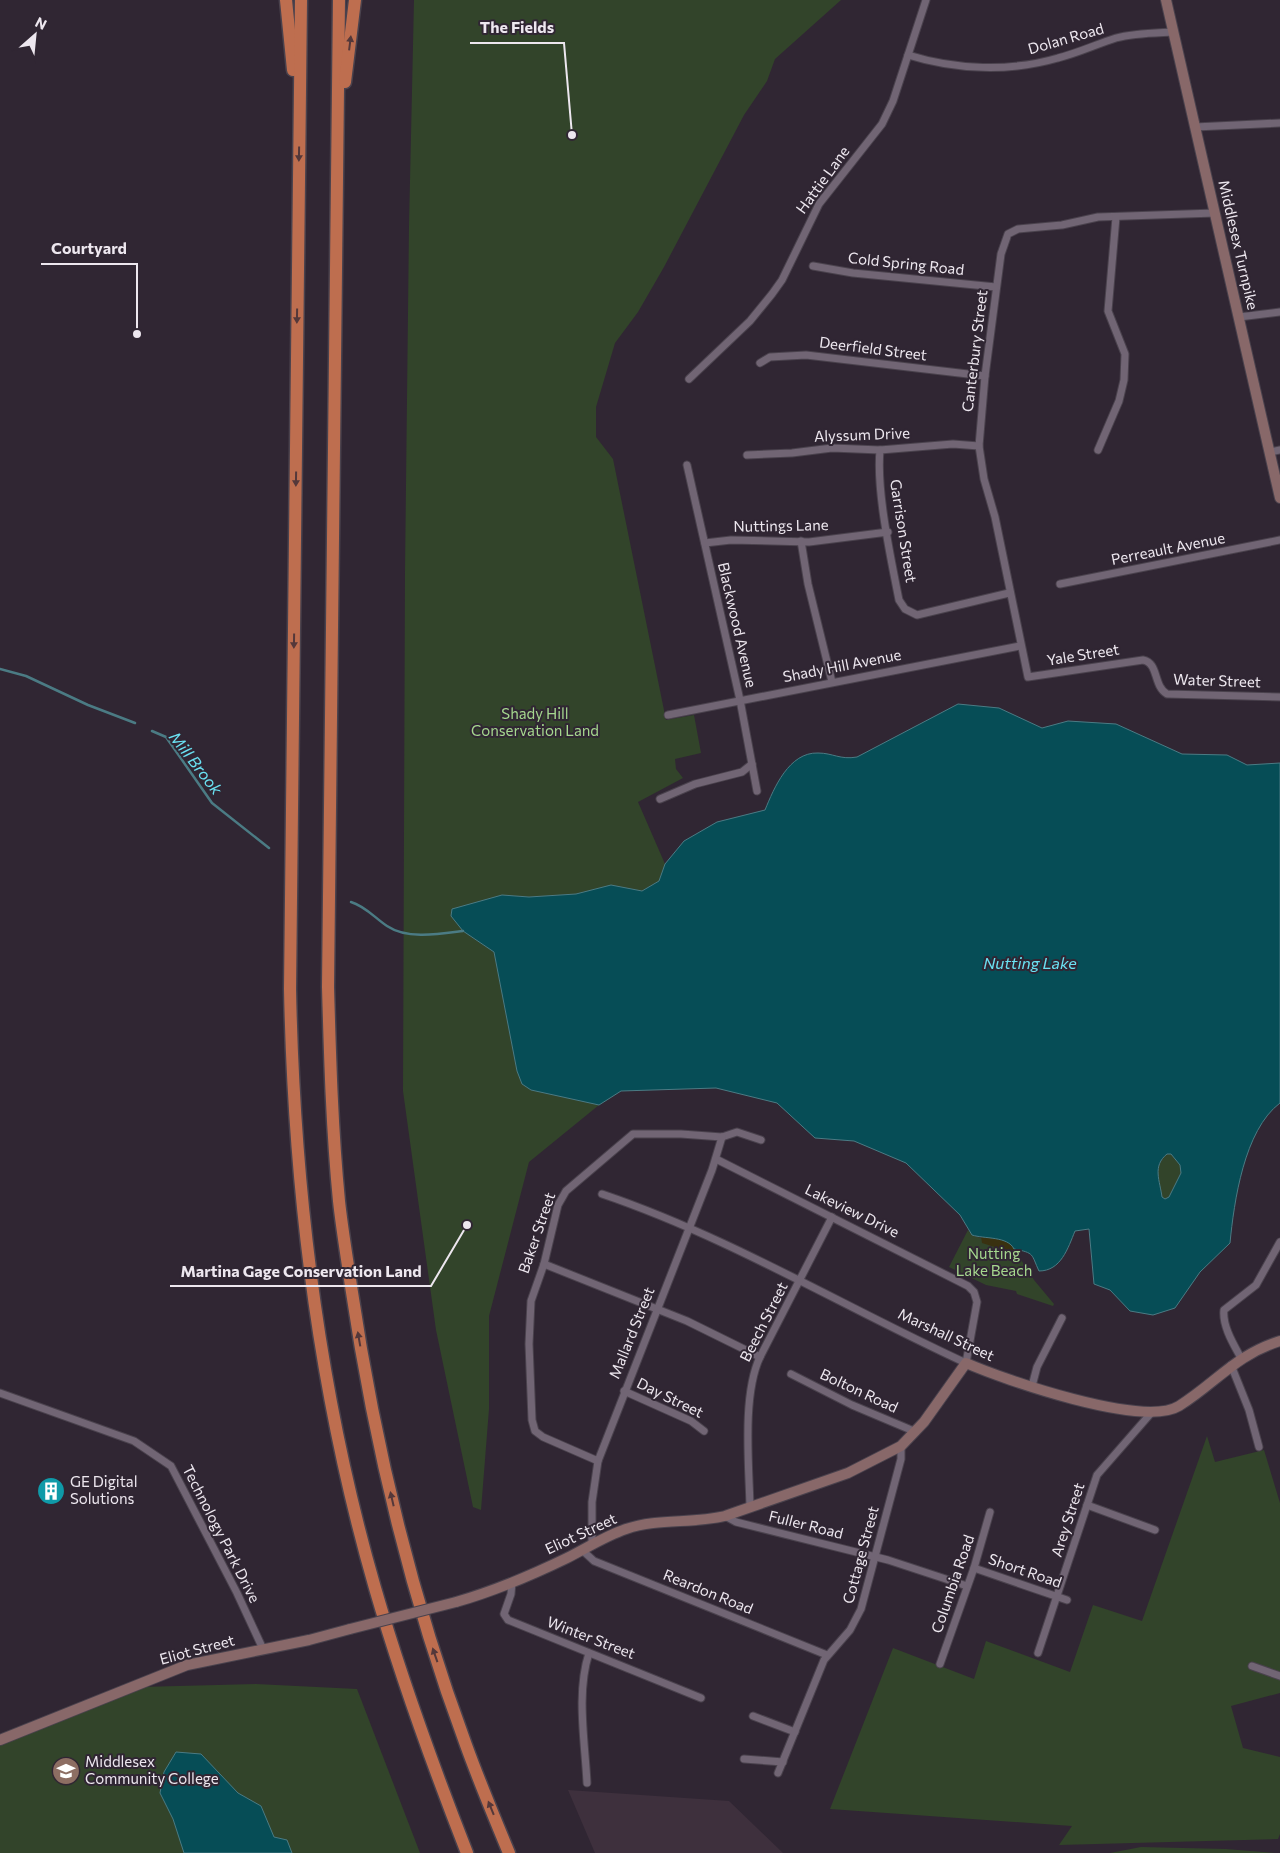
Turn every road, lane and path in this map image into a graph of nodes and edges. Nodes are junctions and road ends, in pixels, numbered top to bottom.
1 (286, 0) edge
2 (301, 0) edge
3 (339, 0) edge
4 (355, 0) edge
5 (926, 0) edge
6 (1166, 0) edge
7 (1173, 32) junction
8 (908, 55) junction
9 (1280, 123) edge
10 (1194, 127) junction
11 (300, 131) junction
12 (337, 144) junction
13 (1215, 213) junction
14 (1116, 217) junction
15 (813, 266) dead end
16 (996, 287) junction
17 (1280, 312) edge
18 (1239, 317) junction
19 (760, 363) dead end
20 (985, 376) junction
21 (689, 379) dead end
22 (979, 446) junction
23 (880, 450) junction
24 (1098, 450) dead end
25 (1275, 451) edge
26 (746, 454) dead end
27 (687, 465) dead end
28 (1280, 498) edge
29 (888, 532) junction
30 (1280, 540) edge
31 (801, 541) junction
32 (705, 543) junction
33 (1060, 584) dead end
34 (1009, 593) junction
35 (1020, 646) junction
36 (1143, 660) joint
37 (1028, 677) joint
38 (832, 682) junction
39 (1280, 697) edge
40 (740, 700) junction
41 (668, 715) dead end
42 (752, 764) junction
43 (757, 791) dead end
44 (660, 799) dead end
45 (722, 1137) junction
46 (761, 1140) dead end
47 (716, 1159) junction
48 (602, 1194) dead end
49 (832, 1217) junction
50 (688, 1228) junction
51 (1280, 1242) edge
52 (544, 1264) junction
53 (800, 1280) junction
54 (974, 1292) joint
55 (656, 1308) junction
56 (1062, 1318) dead end
57 (1280, 1341) edge
58 (760, 1357) junction
59 (1241, 1358) junction
60 (966, 1363) junction
61 (1231, 1365) junction
62 (791, 1374) dead end
63 (1032, 1386) junction
64 (624, 1391) junction
65 (0, 1393) edge
66 (1152, 1412) junction
67 (704, 1431) dead end
68 (916, 1432) junction
69 (901, 1446) junction
70 (1259, 1447) dead end
71 (598, 1461) junction
72 (1087, 1505) junction
73 (750, 1507) junction
74 (990, 1512) dead end
75 (725, 1516) junction
76 (1155, 1530) dead end
77 (592, 1544) junction
78 (582, 1550) junction
79 (875, 1556) junction
80 (974, 1568) junction
81 (512, 1582) junction
82 (967, 1586) junction
83 (1057, 1596) junction
84 (1067, 1600) dead end
85 (263, 1649) junction
86 (589, 1652) junction
87 (1038, 1653) dead end
88 (827, 1655) junction
89 (940, 1664) dead end
90 (1252, 1666) dead end
91 (1280, 1676) edge
92 (701, 1698) dead end
93 (752, 1716) dead end
94 (795, 1732) junction
95 (0, 1740) edge
96 (744, 1759) dead end
97 (783, 1762) junction
98 (778, 1773) dead end
99 (587, 1783) dead end
100 (467, 1853) edge
101 (509, 1853) edge

1 - 11 highway
2 - 11 highway
3 - 12 highway
12 -> 4 highway
5 - 8 street, Hattie Lane
6 - 7 street, Middlesex Turnpike
7 - 8 street, Dolan Road
7 - 10 street, Middlesex Turnpike
8 - 21 street, Hattie Lane
9 - 10 street
10 - 13 street, Middlesex Turnpike
11 -> 100 highway
101 -> 12 highway
13 - 14 street, Canterbury Street
13 - 18 street, Middlesex Turnpike
14 - 16 street, Canterbury Street
14 - 24 street
15 - 16 street, Cold Spring Road
16 - 20 street, Canterbury Street
17 - 18 street
18 - 25 street, Middlesex Turnpike
19 - 20 street, Deerfield Street
20 - 22 street, Canterbury Street
22 - 23 street, Alyssum Drive
22 - 34 street, Canterbury Street
23 - 26 street, Alyssum Drive
23 - 29 street, Garrison Street
25 - 28 street, Middlesex Turnpike
27 - 32 street, Blackwood Avenue
29 - 31 street, Nuttings Lane
29 - 34 street, Garrison Street
30 - 33 street, Perreault Avenue
31 - 32 street, Nuttings Lane
31 - 38 street
32 - 40 street, Blackwood Avenue
34 - 35 street, Canterbury Street
35 - 37 street, Canterbury Street
35 - 38 street, Shady Hill Avenue
36 - 37 street, Yale Street
36 - 39 street, Water Street
38 - 40 street, Shady Hill Avenue
40 - 41 street, Shady Hill Avenue
40 - 42 street, Blackwood Avenue
42 - 43 street, Blackwood Avenue
42 - 44 street
45 - 46 street, Baker Street
45 - 47 street, Mallard Street
45 - 52 street, Baker Street
47 - 49 street, Lakeview Drive
47 - 50 street, Mallard Street
48 - 50 street, Marshall Street
49 - 53 street, Beech Street
49 - 54 street, Lakeview Drive
50 - 53 street, Marshall Street
50 - 55 street, Mallard Street
51 - 59 street
52 - 55 street
52 - 71 street, Baker Street
53 - 58 street, Beech Street
53 - 60 street, Marshall Street
54 - 60 street, Eliot Street
55 - 58 street
55 - 64 street, Mallard Street
56 - 63 street
57 - 59 street, Marshall Street
58 - 73 street, Beech Street
59 - 61 street, Marshall Street
60 - 63 street, Marshall Street
60 - 68 street, Eliot Street
61 - 66 street, Marshall Street
61 - 70 street
62 - 68 street, Bolton Road
63 - 66 street, Marshall Street
64 - 67 street, Day Street
64 - 71 street, Mallard Street
65 - 85 street, Technology Park Drive
66 - 72 street, Arey Street
68 - 69 street, Eliot Street
69 - 73 street, Eliot Street
69 - 79 street, Cottage Street
71 - 77 street, Mallard Street
72 - 76 street
72 - 83 street, Arey Street
73 - 75 street, Eliot Street
74 - 80 street, Columbia Road
75 - 77 street, Eliot Street
75 - 79 street, Fuller Road
77 - 78 street, Eliot Street
78 - 81 street, Eliot Street
78 - 88 street, Reardon Road
79 - 82 street, Fuller Road
79 - 88 street, Cottage Street
80 - 82 street, Columbia Road
80 - 83 street, Short Road
81 - 85 street, Eliot Street, bridge
81 - 86 street, Winter Street
82 - 89 street, Columbia Road
83 - 84 street, Short Road
83 - 87 street, Arey Street
85 - 95 street, Eliot Street
86 - 92 street, Winter Street
86 - 99 street
88 - 94 street, Cottage Street
90 - 91 street
93 - 94 street
94 - 97 street, Cottage Street
96 - 97 street
97 - 98 street, Cottage Street

